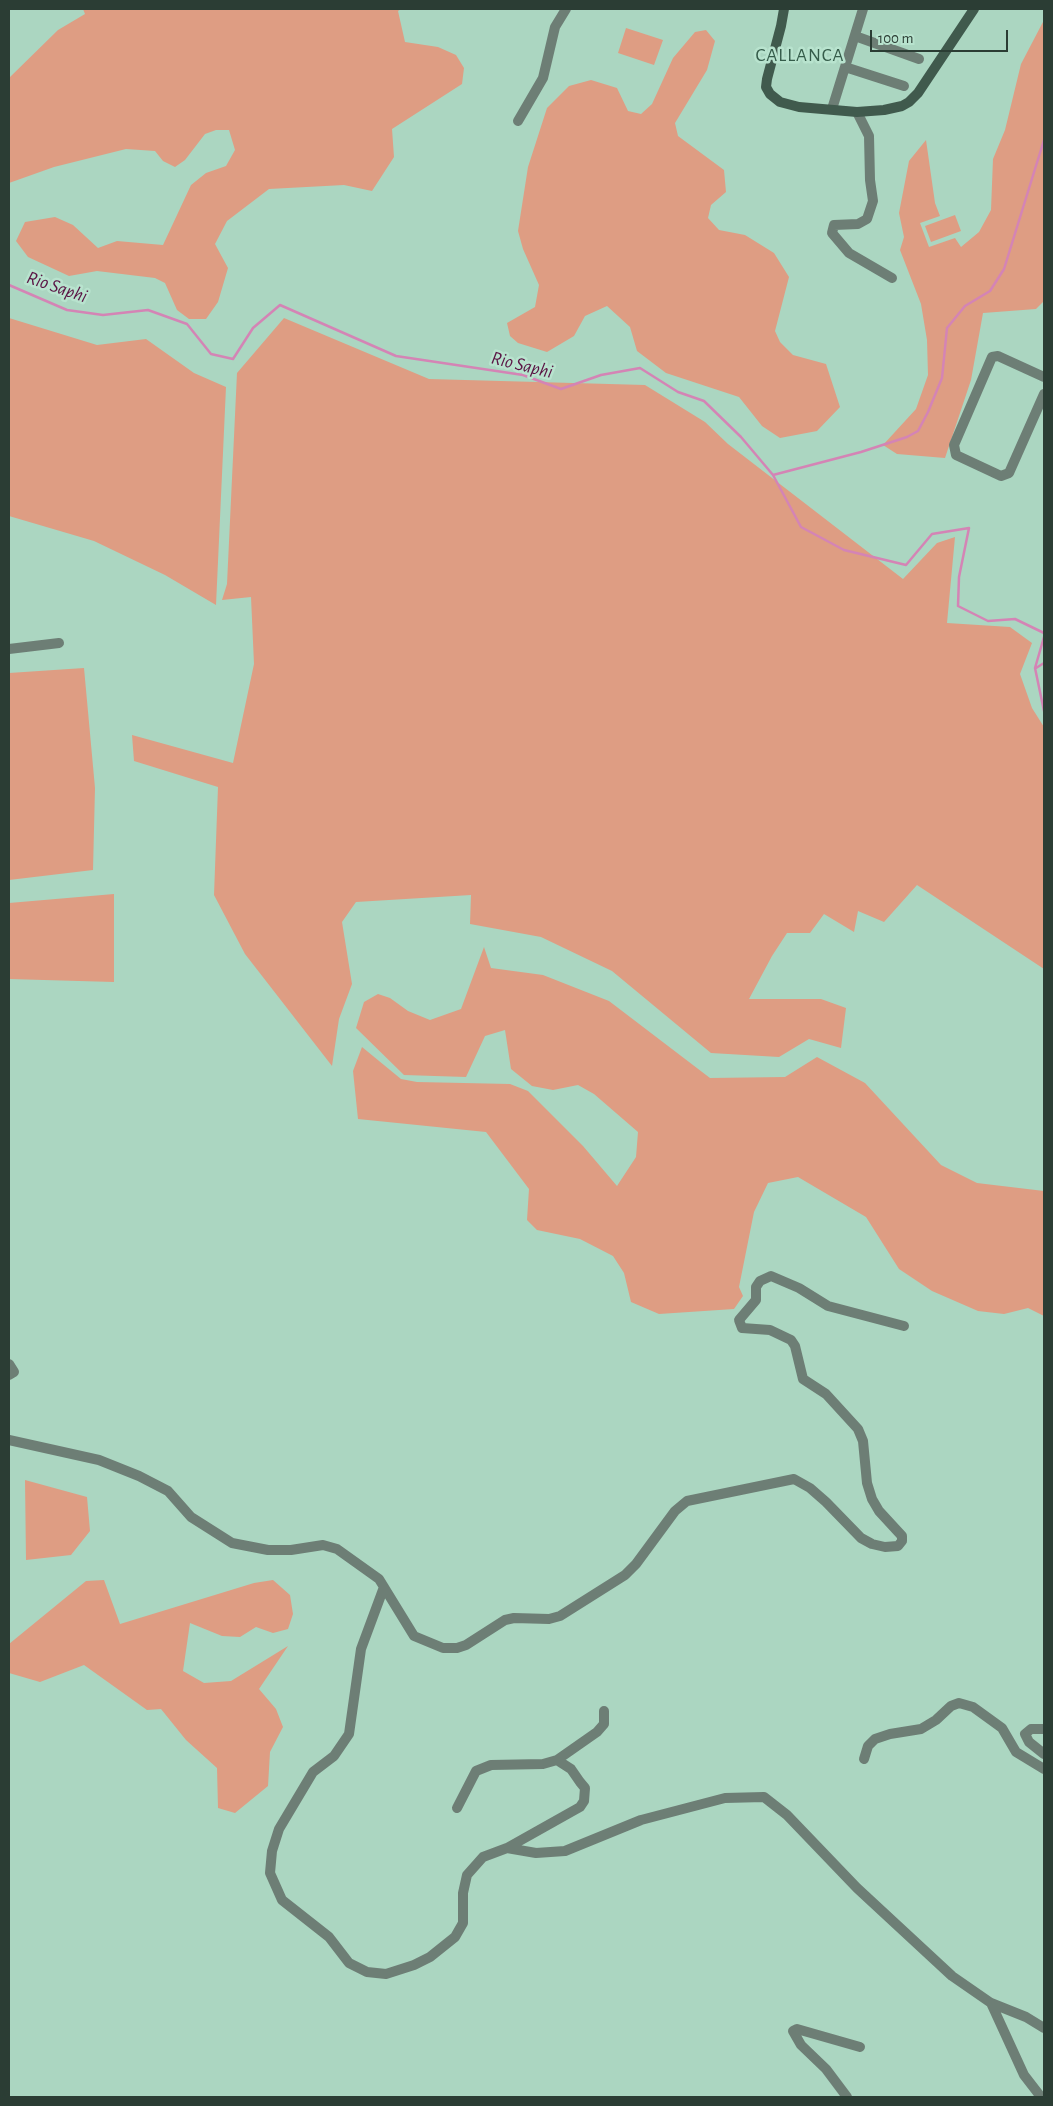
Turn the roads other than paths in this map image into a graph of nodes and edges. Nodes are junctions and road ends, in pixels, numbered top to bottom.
1 (566, 9) edge
2 (784, 9) edge
3 (863, 9) edge
4 (974, 9) edge
5 (855, 36) junction
6 (919, 58) dead end
7 (845, 67) junction
8 (904, 86) dead end
9 (832, 109) junction
10 (857, 112) junction
11 (518, 121) dead end
12 (892, 278) dead end
13 (1044, 378) edge
14 (1044, 394) edge
15 (59, 644) dead end
16 (9, 648) edge
17 (904, 1326) dead end
18 (9, 1364) edge
19 (9, 1375) edge
20 (9, 1440) edge
21 (384, 1587) junction
22 (604, 1711) dead end
23 (1044, 1728) edge
24 (1044, 1754) edge
25 (864, 1759) dead end
26 (556, 1760) junction
27 (1044, 1770) edge
28 (457, 1808) dead end
29 (506, 1848) junction
30 (991, 2003) junction
31 (1044, 2028) edge
32 (860, 2047) dead end
33 (847, 2097) edge
34 (1042, 2097) edge

1 - 11 street
2 - 9 main road
3 - 5 street
4 - 10 main road
5 - 6 street
5 - 7 street
7 - 8 street
7 - 9 street
9 - 10 main road
10 - 12 street
13 - 14 street
15 - 16 street
17 - 21 street
18 - 19 street
20 - 21 street
21 - 29 street
22 - 26 street
23 - 24 street
25 - 27 street
26 - 28 street
26 - 29 street
29 - 30 street
30 - 31 street
30 - 34 street
32 - 33 street

